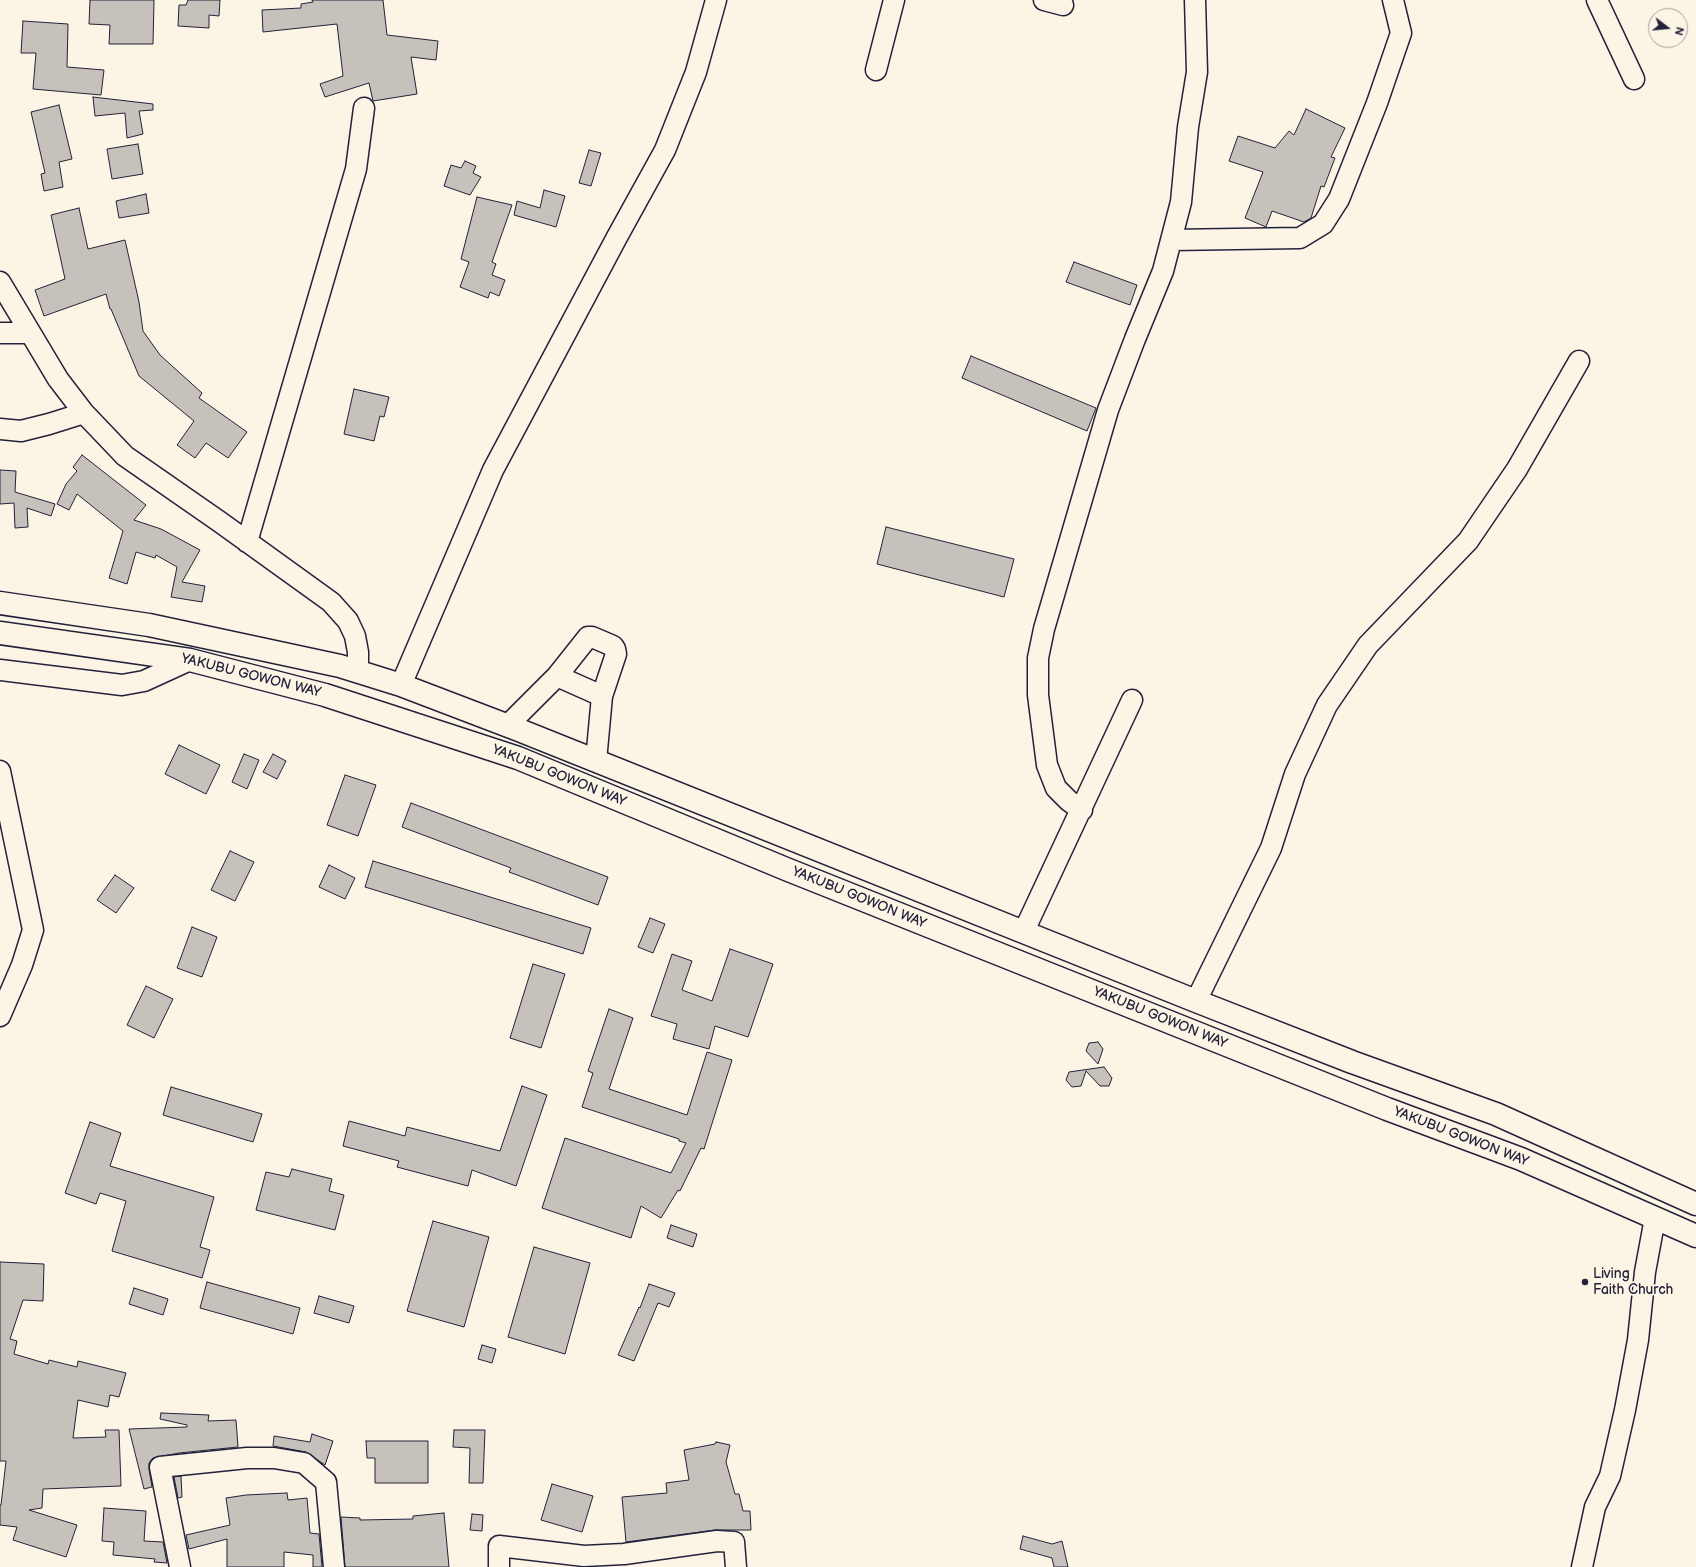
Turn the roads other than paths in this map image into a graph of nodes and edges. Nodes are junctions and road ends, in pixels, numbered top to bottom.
1 (716, 0) edge
2 (894, 0) edge
3 (1195, 0) edge
4 (1393, 0) edge
5 (1597, 0) edge
6 (876, 70) dead end
7 (1634, 80) dead end
8 (364, 108) dead end
9 (1171, 240) junction
10 (0, 282) edge
11 (0, 333) edge
12 (29, 334) junction
13 (1579, 361) dead end
14 (84, 413) junction
15 (0, 430) edge
16 (248, 542) junction
17 (0, 603) edge
18 (0, 633) edge
19 (190, 660) junction
20 (0, 670) edge
21 (358, 671) junction
22 (557, 676) junction
23 (401, 685) junction
24 (602, 696) junction
25 (1132, 700) dead end
26 (507, 726) junction
27 (596, 761) junction
28 (0, 771) edge
29 (1082, 810) junction
30 (937, 897) junction
31 (927, 925) junction
32 (1024, 931) junction
33 (1196, 1001) junction
34 (0, 1016) edge
35 (1696, 1204) edge
36 (1655, 1218) junction
37 (1696, 1236) edge
38 (180, 1567) edge
39 (334, 1567) edge
40 (499, 1567) edge
41 (736, 1567) edge
42 (1582, 1567) edge

1 - 23 street
2 - 6 street
3 - 9 street
4 - 9 street
5 - 7 street
8 - 16 street
9 - 29 street
10 - 12 street
11 - 12 street
12 - 14 street
13 - 33 street
14 - 15 street
14 - 16 street
16 - 21 street
17 - 21 highway, YAKUBU GOWON WAY
18 - 19 highway, YAKUBU GOWON WAY
19 - 20 street
19 - 31 highway, YAKUBU GOWON WAY
21 - 23 highway, YAKUBU GOWON WAY
22 - 24 street
22 - 24 street
22 - 26 street
23 - 26 highway, YAKUBU GOWON WAY
24 - 27 street
25 - 29 street
26 - 27 highway, YAKUBU GOWON WAY
27 - 30 highway, YAKUBU GOWON WAY
28 - 34 street
29 - 32 street
30 - 31 highway
30 - 32 highway, YAKUBU GOWON WAY
31 - 36 highway, YAKUBU GOWON WAY
32 - 33 highway, YAKUBU GOWON WAY
33 - 35 highway, YAKUBU GOWON WAY
36 - 37 highway, YAKUBU GOWON WAY
36 - 42 street
38 - 39 street
40 - 41 street

